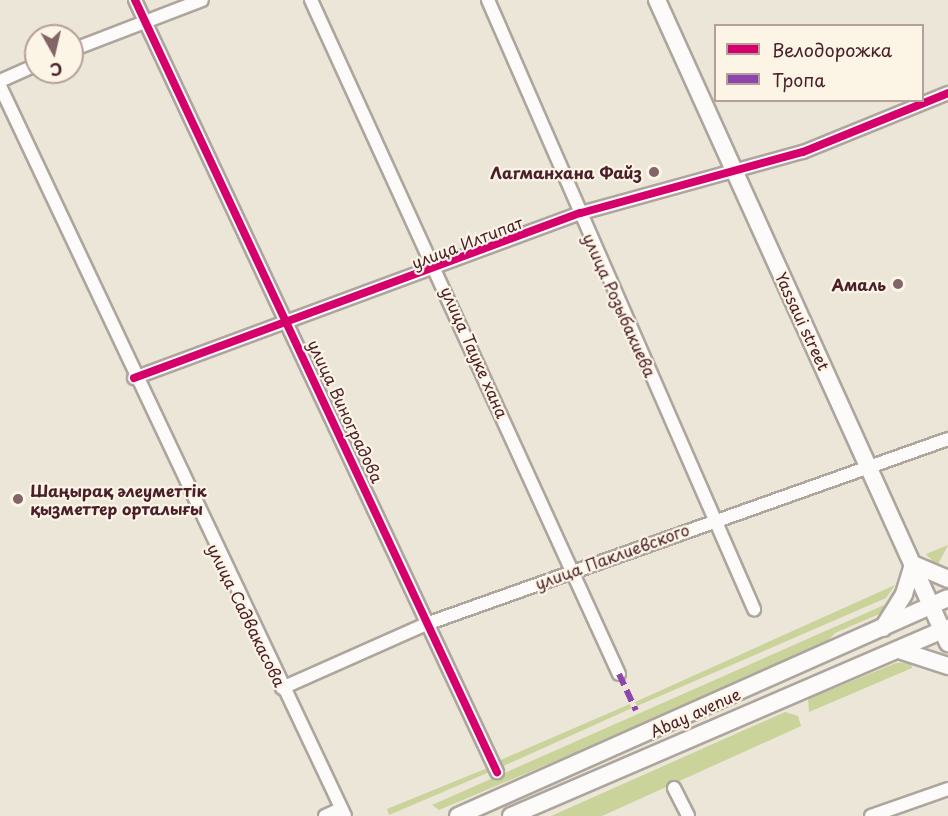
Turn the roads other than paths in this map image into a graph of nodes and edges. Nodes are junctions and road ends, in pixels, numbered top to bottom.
1 (135, 0) edge
2 (202, 0) edge
3 (311, 0) edge
4 (488, 0) edge
5 (657, 0) edge
6 (144, 19) junction
7 (84, 45) edge
8 (24, 70) edge
9 (0, 81) edge
10 (0, 86) edge
11 (948, 93) edge
12 (734, 172) junction
13 (581, 213) junction
14 (437, 269) junction
15 (289, 318) junction
16 (134, 378) junction
17 (948, 439) edge
18 (869, 466) junction
19 (713, 519) junction
20 (913, 564) junction
21 (572, 570) junction
22 (948, 579) edge
23 (948, 598) edge
24 (931, 606) junction
25 (754, 609) dead end
26 (429, 623) junction
27 (883, 628) junction
28 (946, 634) edge
29 (899, 650) junction
30 (948, 666) edge
31 (619, 674) dead end
32 (282, 688) junction
33 (497, 772) dead end
34 (674, 788) dead end
35 (948, 789) edge
36 (343, 812) edge
37 (325, 816) edge
38 (458, 816) edge
39 (511, 816) edge
40 (688, 816) edge
41 (871, 816) edge

1 - 6 street, улица Виноградова
2 - 6 street
3 - 14 street, улица Тауке хана
4 - 13 street, улица Розыбакиева
5 - 12 main road, Yassaui street
6 - 7 street
6 - 15 street, улица Виноградова
8 - 9 street
10 - 16 street, улица Садвакасова
11 - 12 street, улица Илтипат
12 - 13 street, улица Илтипат
12 - 18 main road, Yassaui street
13 - 14 street, улица Илтипат
13 - 19 street, улица Розыбакиева
14 - 15 street, улица Илтипат
14 - 21 street, улица Тауке хана
15 - 16 street, улица Илтипат
15 - 26 street, улица Виноградова
16 - 32 street, улица Садвакасова
17 - 18 street, улица Паклиевского
18 - 19 street, улица Паклиевского
18 - 20 main road, Yassaui street
19 - 21 street, улица Паклиевского
19 - 25 street, улица Розыбакиева
20 - 22 main road
20 - 24 main road, Yassaui street
20 - 27 main road
21 - 26 street, улица Паклиевского
21 - 31 street, улица Тауке хана
23 - 24 main road, Abay avenue
24 - 27 main road, Abay avenue
24 - 28 main road, Yassaui street
26 - 32 street, улица Паклиевского
26 - 33 street, улица Виноградова
27 - 38 main road, Abay avenue
28 - 29 main road, Abay avenue
29 - 30 main road
29 - 39 main road, Abay avenue
32 - 36 street, улица Садвакасова
34 - 40 street
35 - 41 street
36 - 37 street

